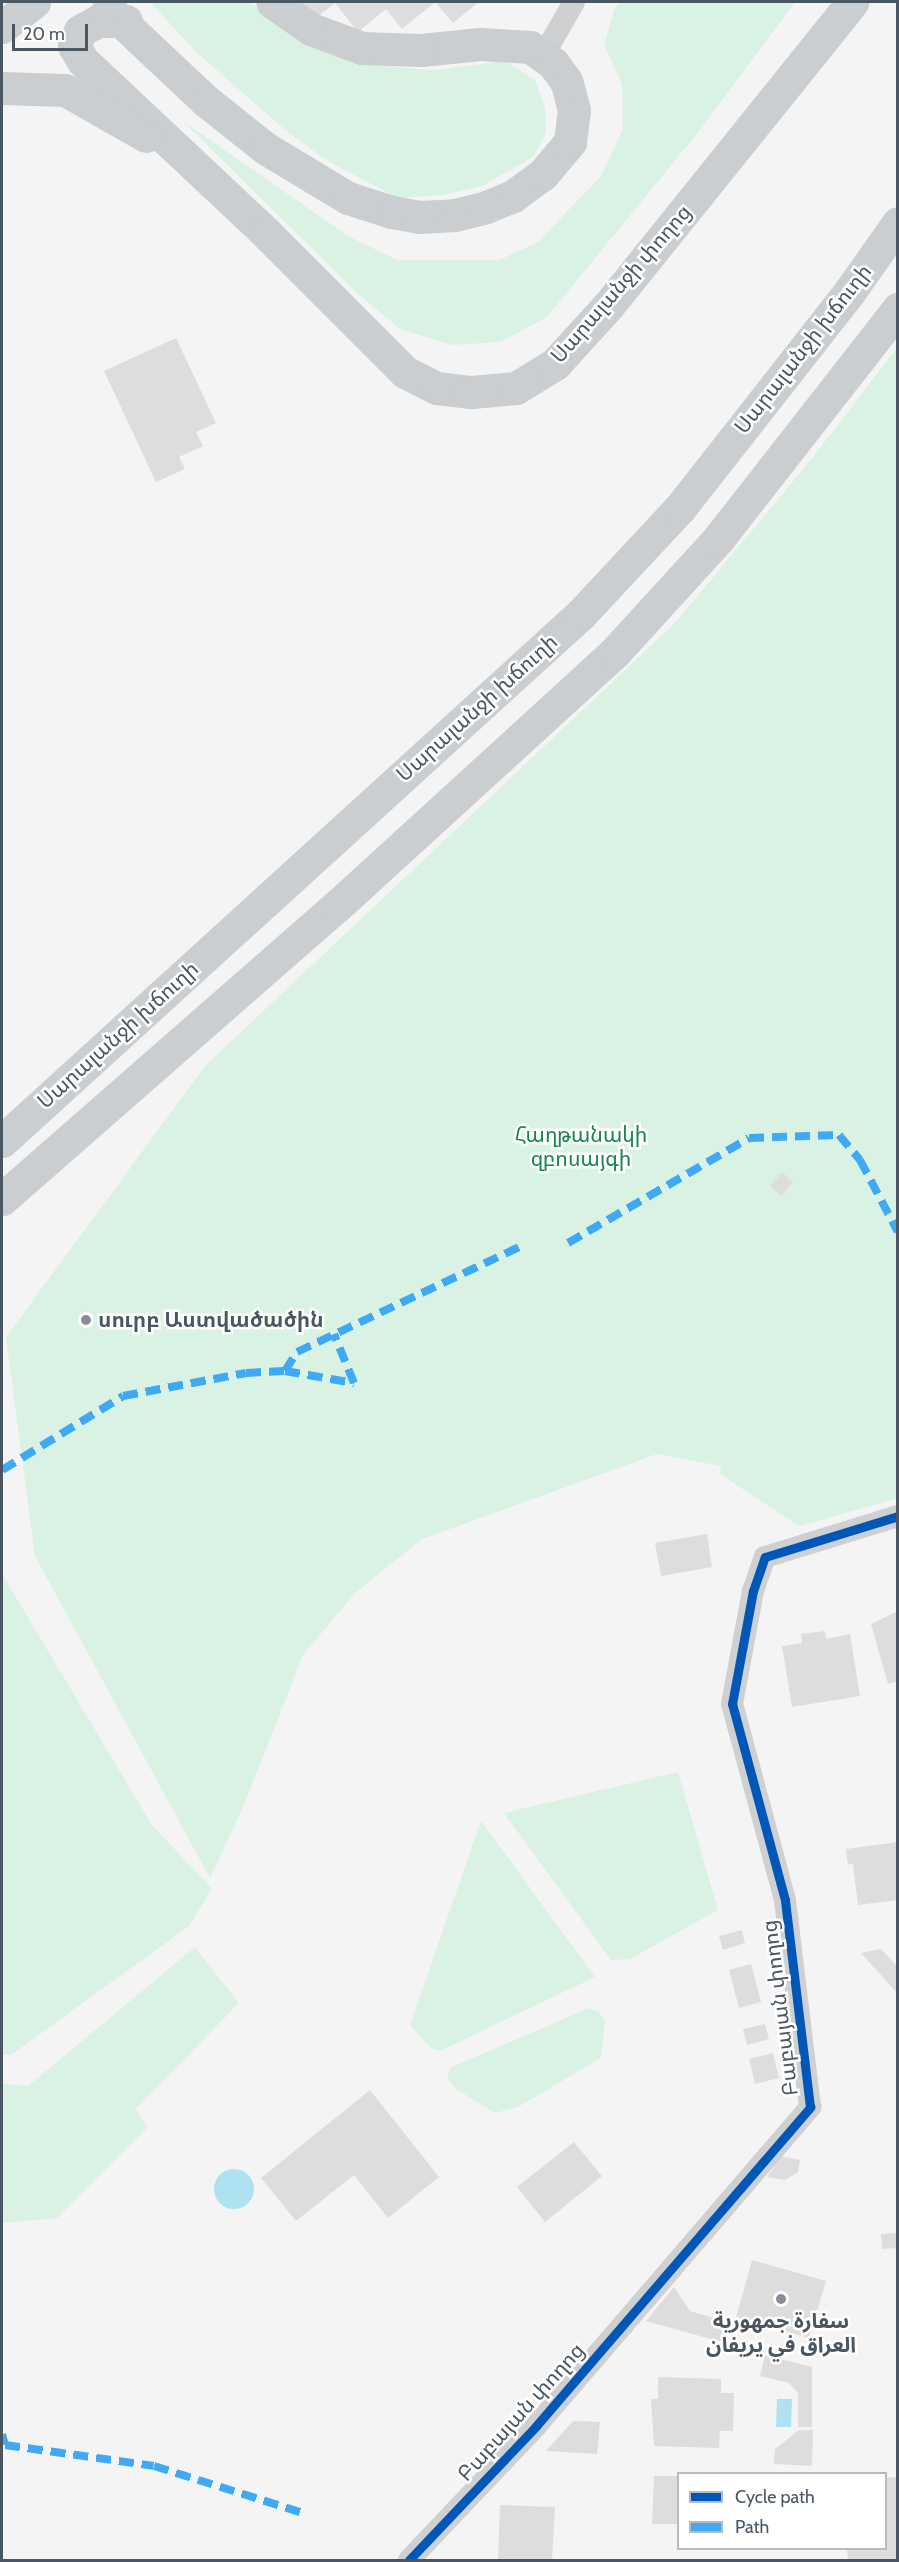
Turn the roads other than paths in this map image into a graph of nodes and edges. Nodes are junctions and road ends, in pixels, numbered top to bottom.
1 (34, 2) edge
2 (98, 2) edge
3 (272, 2) edge
4 (574, 2) edge
5 (852, 2) edge
6 (126, 21) junction
7 (2, 27) edge
8 (543, 56) junction
9 (2, 88) edge
10 (177, 153) junction
11 (897, 223) edge
12 (897, 309) edge
13 (2, 1141) edge
14 (2, 1199) edge
15 (897, 1516) edge
16 (409, 2560) edge

1 - 7 main road
2 - 6 main road
3 - 8 main road
4 - 8 street
5 - 10 main road, Սարալանջի փողոց
6 - 8 main road
6 - 10 main road
9 - 10 main road
11 - 13 main road, Սարալանջի խճուղի
12 - 14 main road
15 - 16 street, Բաբայան փողոց

